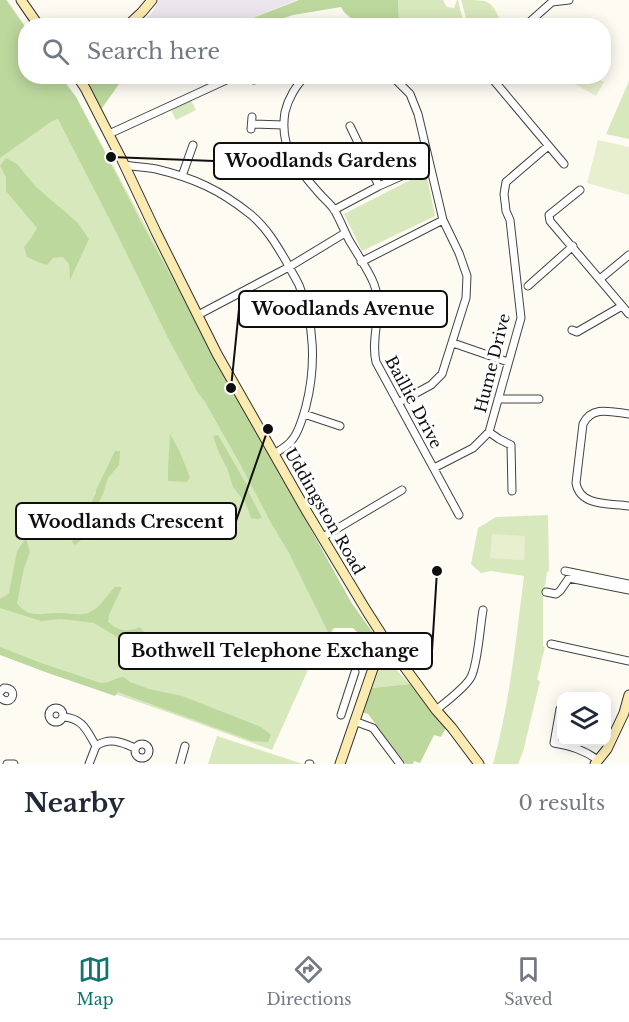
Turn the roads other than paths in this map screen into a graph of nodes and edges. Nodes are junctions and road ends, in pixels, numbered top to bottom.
1 (21, 0) edge
2 (152, 0) edge
3 (569, 0) edge
4 (33, 18) edge
5 (136, 18) edge
6 (534, 18) edge
7 (82, 84) edge
8 (218, 84) edge
9 (299, 84) edge
10 (400, 84) edge
11 (497, 84) edge
12 (252, 124) dead end
13 (283, 125) junction
14 (350, 126) dead end
15 (109, 134) junction
16 (193, 145) dead end
17 (548, 146) junction
18 (123, 162) junction
19 (429, 164) junction
20 (564, 164) dead end
21 (183, 176) junction
22 (379, 186) junction
23 (570, 187) dead end
24 (334, 210) junction
25 (443, 220) junction
26 (345, 233) junction
27 (573, 246) junction
28 (629, 255) edge
29 (361, 261) junction
30 (289, 267) junction
31 (600, 279) junction
32 (528, 286) dead end
33 (621, 306) junction
34 (629, 314) edge
35 (198, 315) junction
36 (572, 330) dead end
37 (453, 343) junction
38 (508, 362) junction
39 (498, 399) junction
40 (539, 399) dead end
41 (399, 403) junction
42 (304, 414) junction
43 (629, 414) edge
44 (340, 426) dead end
45 (489, 432) junction
46 (274, 454) junction
47 (434, 468) junction
48 (402, 490) dead end
49 (512, 491) dead end
50 (629, 506) edge
51 (459, 515) dead end
52 (323, 537) junction
53 (565, 571) dead end
54 (629, 584) edge
55 (629, 590) edge
56 (546, 592) dead end
57 (483, 610) dead end
58 (551, 644) dead end
59 (389, 646) junction
60 (629, 661) edge
61 (355, 672) dead end
62 (0, 692) edge
63 (347, 695) junction
64 (629, 696) edge
65 (361, 699) junction
66 (1, 701) edge
67 (436, 710) junction
68 (341, 715) dead end
69 (63, 717) dead end
70 (354, 721) junction
71 (557, 727) edge
72 (557, 745) edge
73 (96, 746) junction
74 (185, 746) dead end
75 (570, 746) edge
76 (135, 748) dead end
77 (596, 762) edge
78 (7, 764) edge
79 (14, 764) edge
80 (89, 764) edge
81 (180, 764) edge
82 (340, 764) edge
83 (400, 764) edge
84 (479, 764) edge

1 - 4 main road
2 - 5 main road
3 - 6 street
7 - 15 main road, Uddingston Road
8 - 15 street
9 - 13 street
10 - 19 street
11 - 17 street
12 - 13 street
13 - 24 street, Baillie Drive
14 - 22 street
15 - 18 main road, Uddingston Road
16 - 21 street
17 - 20 street
17 - 38 street, Hume Drive
18 - 21 street
18 - 35 main road, Uddingston Road
19 - 22 street
19 - 25 street
21 - 30 street
22 - 24 street
23 - 27 street
24 - 26 street, Baillie Drive
25 - 29 street
25 - 37 street
26 - 29 street, Baillie Drive
26 - 30 street
27 - 31 street
27 - 32 street
28 - 31 street
29 - 41 street, Baillie Drive
30 - 35 street
30 - 42 street
31 - 33 street
33 - 34 street
33 - 36 street
35 - 46 main road, Uddingston Road
37 - 38 street
37 - 41 street
38 - 39 street, Hume Drive
39 - 40 street
39 - 45 street, Hume Drive
41 - 47 street, Baillie Drive
42 - 44 street
42 - 46 street
43 - 50 street
45 - 47 street, Hume Drive
45 - 49 street
46 - 52 main road, Uddingston Road
47 - 51 street, Baillie Drive
48 - 52 street
52 - 59 main road, Uddingston Road
53 - 54 street
55 - 56 street
57 - 67 street
58 - 60 street
59 - 65 main road
59 - 67 main road, Uddingston Road
61 - 63 street
62 - 66 street
63 - 65 street
63 - 68 street
64 - 77 main road
65 - 70 main road
67 - 84 main road, Uddingston Road
69 - 73 street
70 - 82 main road
70 - 83 street
71 - 72 street
73 - 76 street
73 - 80 street
74 - 81 street
75 - 77 street
78 - 79 street

